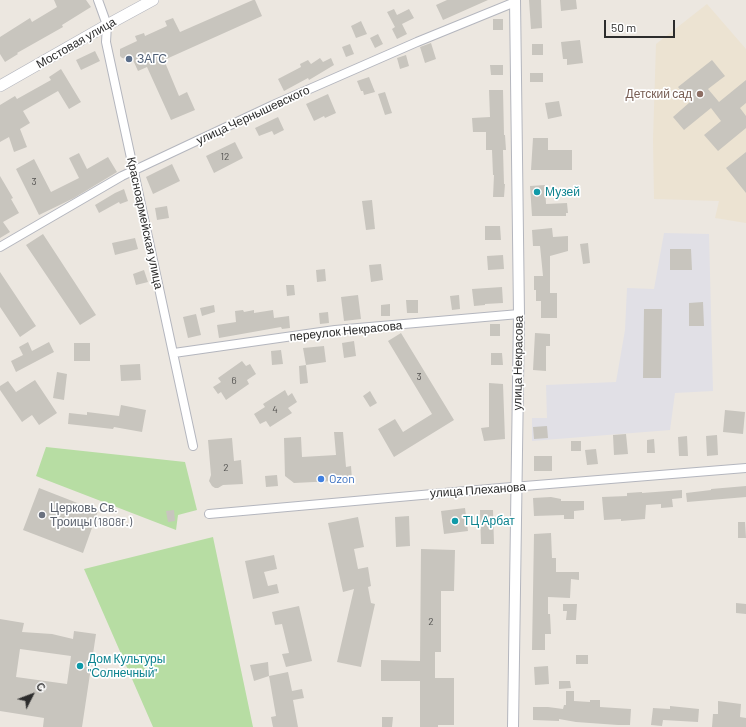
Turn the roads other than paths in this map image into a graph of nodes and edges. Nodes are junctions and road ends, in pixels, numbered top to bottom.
1 (98, 0) edge
2 (153, 0) edge
3 (515, 1) edge
4 (107, 25) junction
5 (0, 86) edge
6 (134, 171) junction
7 (0, 247) edge
8 (519, 314) junction
9 (174, 353) junction
10 (193, 446) dead end
11 (746, 468) edge
12 (517, 487) junction
13 (209, 514) dead end
14 (514, 727) edge

1 - 4 street, Красноармейская улица
2 - 4 main road, Мостовая улица
3 - 6 street, улица Чернышевского
3 - 8 street, улица Некрасова
4 - 5 main road, Мостовая улица
4 - 6 street, Красноармейская улица
6 - 7 street, улица Чернышевского
6 - 9 street, Красноармейская улица
8 - 9 street, переулок Некрасова
8 - 12 street, улица Некрасова
9 - 10 street, Красноармейская улица
11 - 12 street, улица Плеханова
12 - 13 street, улица Плеханова
12 - 14 street, улица Некрасова

